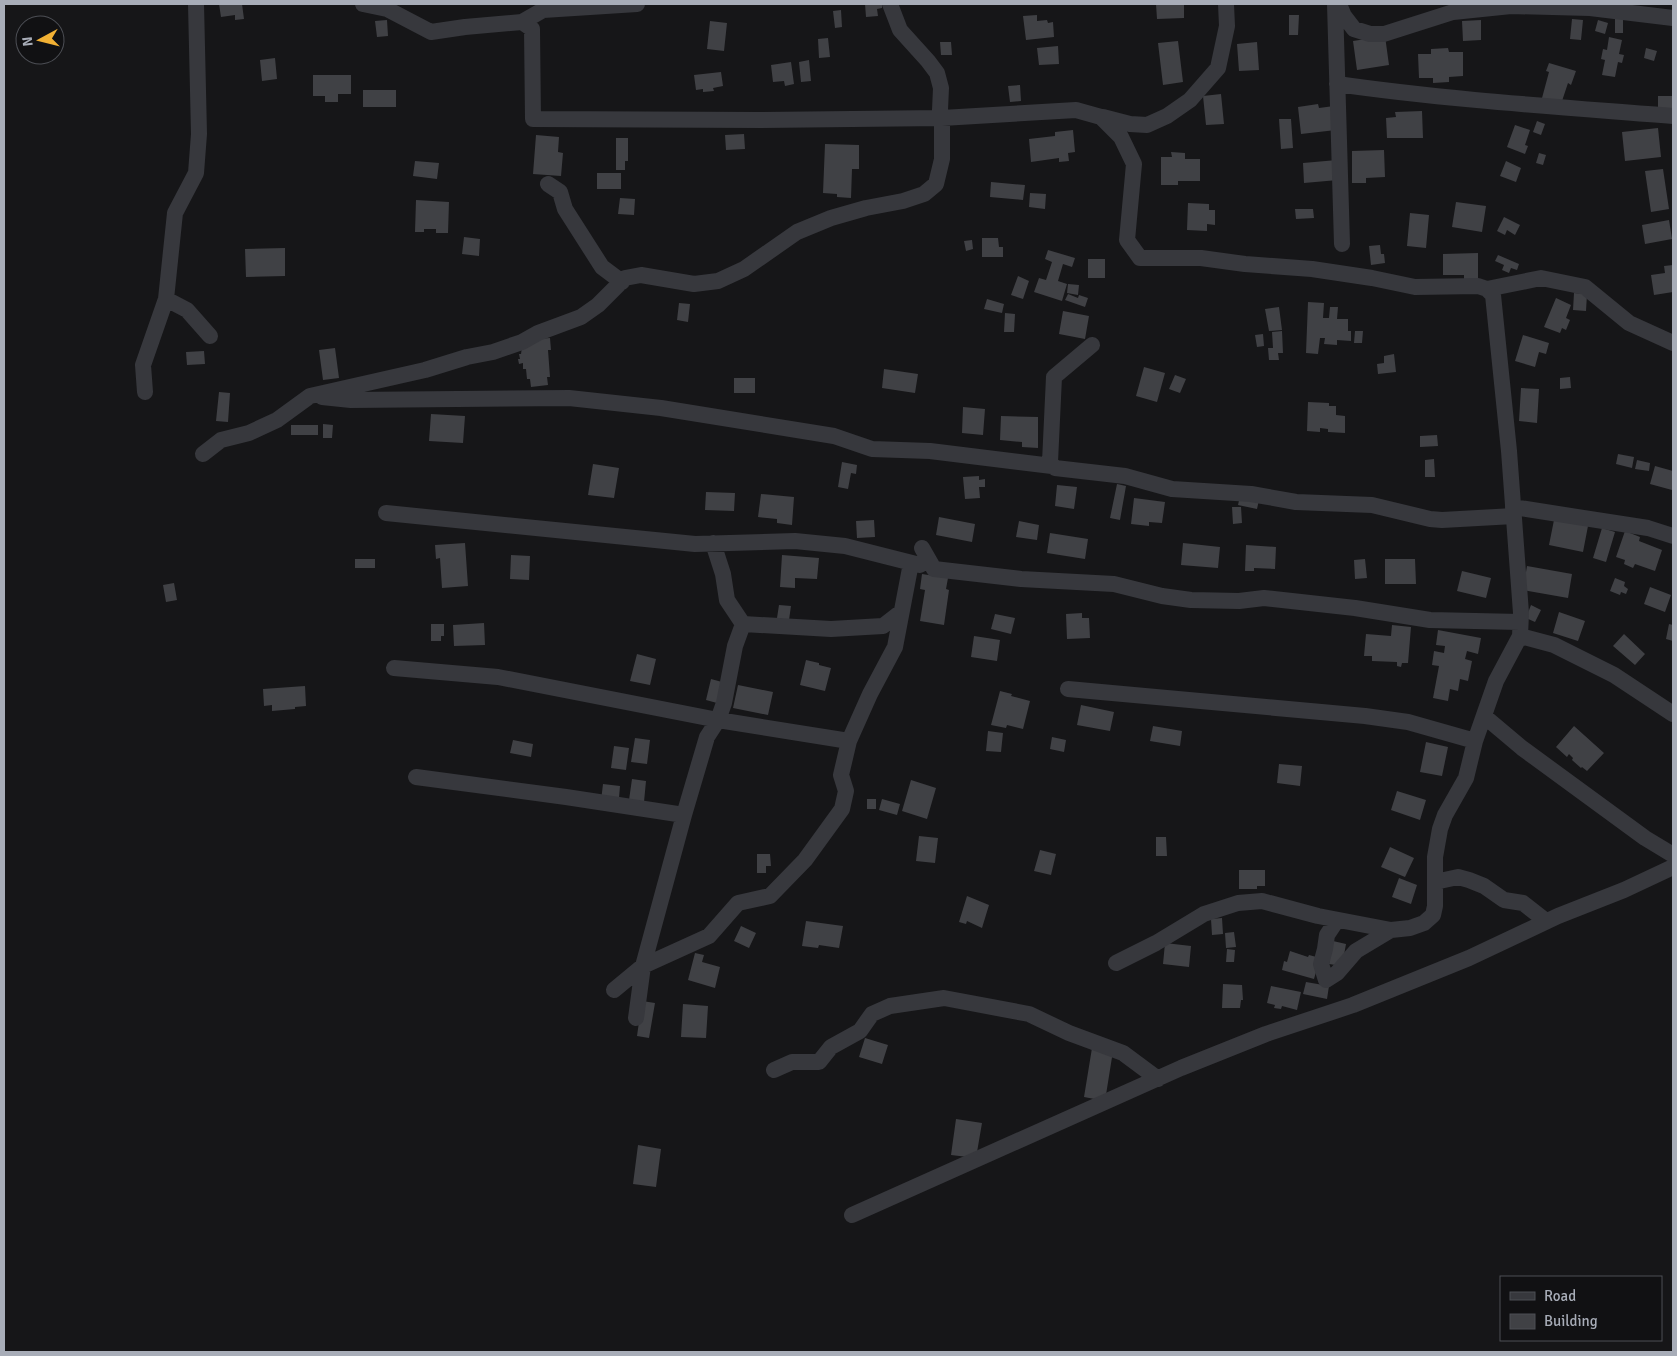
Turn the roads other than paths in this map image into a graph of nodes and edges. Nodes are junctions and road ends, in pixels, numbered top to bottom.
1 (196, 4) edge
2 (363, 4) edge
3 (636, 4) edge
4 (890, 4) edge
5 (1226, 4) edge
6 (1337, 4) edge
7 (1673, 18) edge
8 (522, 22) junction
9 (1337, 84) junction
10 (1093, 115) junction
11 (1673, 116) edge
12 (942, 118) junction
13 (548, 184) dead end
14 (1342, 244) dead end
15 (622, 282) junction
16 (1487, 289) junction
17 (166, 299) junction
18 (210, 336) dead end
19 (1673, 343) edge
20 (1092, 344) dead end
21 (145, 392) dead end
22 (310, 396) junction
23 (203, 454) dead end
24 (1052, 466) junction
25 (1514, 511) junction
26 (386, 513) dead end
27 (1673, 536) edge
28 (713, 543) junction
29 (922, 548) dead end
30 (911, 563) junction
31 (934, 569) junction
32 (901, 612) junction
33 (743, 624) junction
34 (1520, 629) junction
35 (394, 668) dead end
36 (1068, 689) dead end
37 (1673, 714) edge
38 (1484, 716) junction
39 (718, 720) junction
40 (849, 740) junction
41 (1476, 740) junction
42 (416, 777) dead end
43 (684, 815) junction
44 (1673, 855) edge
45 (1673, 867) edge
46 (1434, 882) junction
47 (1337, 920) junction
48 (1546, 921) junction
49 (1391, 930) junction
50 (1116, 963) dead end
51 (643, 966) junction
52 (614, 990) dead end
53 (636, 1018) dead end
54 (774, 1070) dead end
55 (1158, 1079) junction
56 (852, 1215) dead end

1 - 17 street
2 - 8 street
3 - 8 street
4 - 12 street
5 - 10 street
6 - 7 street
6 - 9 street
8 - 12 street
9 - 11 street
9 - 14 street
10 - 12 street
10 - 16 street
12 - 15 street
13 - 15 street
15 - 22 street
16 - 19 street
16 - 25 street
17 - 18 street
17 - 21 street
20 - 24 street
22 - 23 street
22 - 24 street
24 - 25 street
25 - 27 street
25 - 34 street
26 - 28 street
28 - 30 street
28 - 33 street
29 - 31 street
30 - 31 street
30 - 32 street
31 - 34 street
32 - 33 street
32 - 40 street
33 - 39 street
34 - 37 street
34 - 38 street
35 - 39 street
36 - 41 street
38 - 41 street
38 - 44 street
39 - 40 street
39 - 43 street
40 - 51 street
41 - 46 street
42 - 43 street
43 - 51 street
45 - 48 street
46 - 48 street
46 - 49 street
47 - 49 street
47 - 49 street
47 - 50 street
48 - 55 street
51 - 52 street
51 - 53 street
54 - 55 street
55 - 56 street

